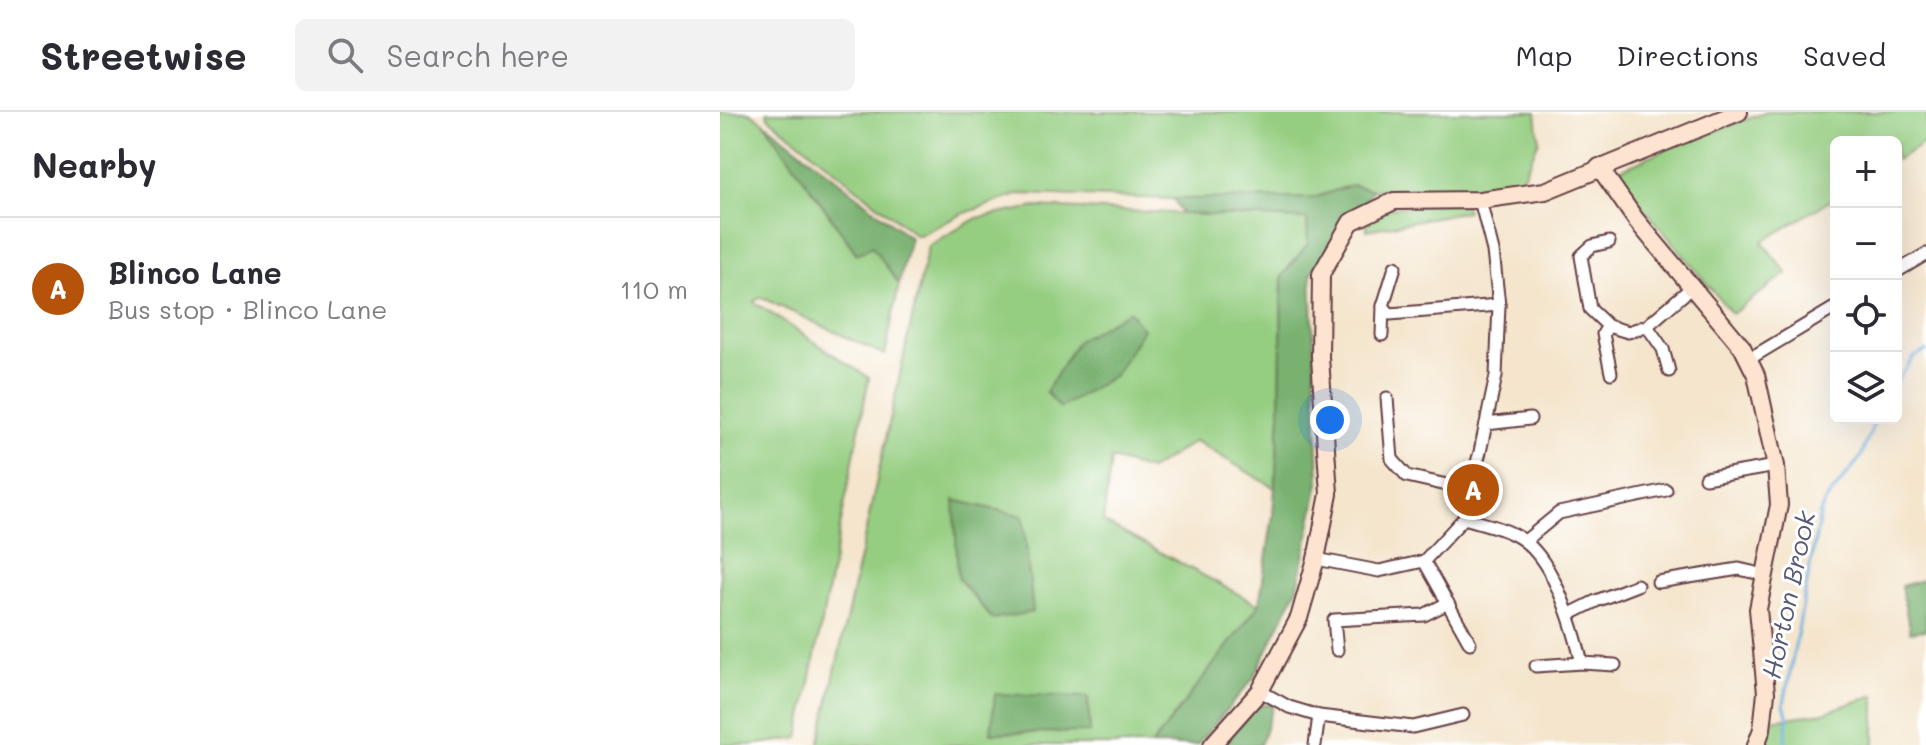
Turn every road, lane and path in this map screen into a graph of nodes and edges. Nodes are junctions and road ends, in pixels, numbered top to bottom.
1 (1739, 112) edge
2 (1599, 167) junction
3 (1480, 200) junction
4 (1609, 242) dead end
5 (1926, 254) edge
6 (1395, 267) dead end
7 (1902, 268) edge
8 (1691, 288) junction
9 (1499, 305) junction
10 (1383, 306) junction
11 (1830, 311) edge
12 (1608, 326) junction
13 (1647, 326) junction
14 (1382, 335) dead end
15 (1749, 359) junction
16 (1669, 371) dead end
17 (1611, 373) dead end
18 (1387, 398) dead end
19 (1530, 419) dead end
20 (1486, 424) junction
21 (1776, 466) junction
22 (1705, 478) dead end
23 (1469, 490) junction
24 (1666, 490) dead end
25 (1464, 518) junction
26 (1525, 541) junction
27 (1316, 559) junction
28 (1424, 561) junction
29 (1765, 575) junction
30 (1658, 582) dead end
31 (1637, 585) dead end
32 (1448, 603) junction
33 (1570, 614) junction
34 (1470, 643) dead end
35 (1337, 650) dead end
36 (1582, 663) junction
37 (1615, 665) dead end
38 (1536, 666) dead end
39 (1260, 691) junction
40 (1463, 715) dead end
41 (1319, 716) junction
42 (1212, 745) edge
43 (1315, 745) edge
44 (1756, 745) edge

1 - 2 street
2 - 3 street
2 - 8 street
3 - 9 street
3 - 27 street
4 - 12 street
5 - 7 street
6 - 10 street
8 - 13 street
8 - 15 street
9 - 10 street
9 - 20 street
10 - 14 street
11 - 15 street
12 - 13 street
12 - 17 street
13 - 16 street
15 - 21 street
18 - 23 street
19 - 20 street
20 - 23 street
21 - 22 street
21 - 29 street
23 - 25 street
24 - 26 street
25 - 26 street
25 - 28 street
26 - 33 street
27 - 28 street
27 - 39 street
28 - 32 street
29 - 30 street
29 - 44 street
31 - 33 street
32 - 34 street
32 - 35 street
33 - 36 street
36 - 37 street
36 - 38 street
39 - 41 street
39 - 42 street
40 - 41 street
41 - 43 street

